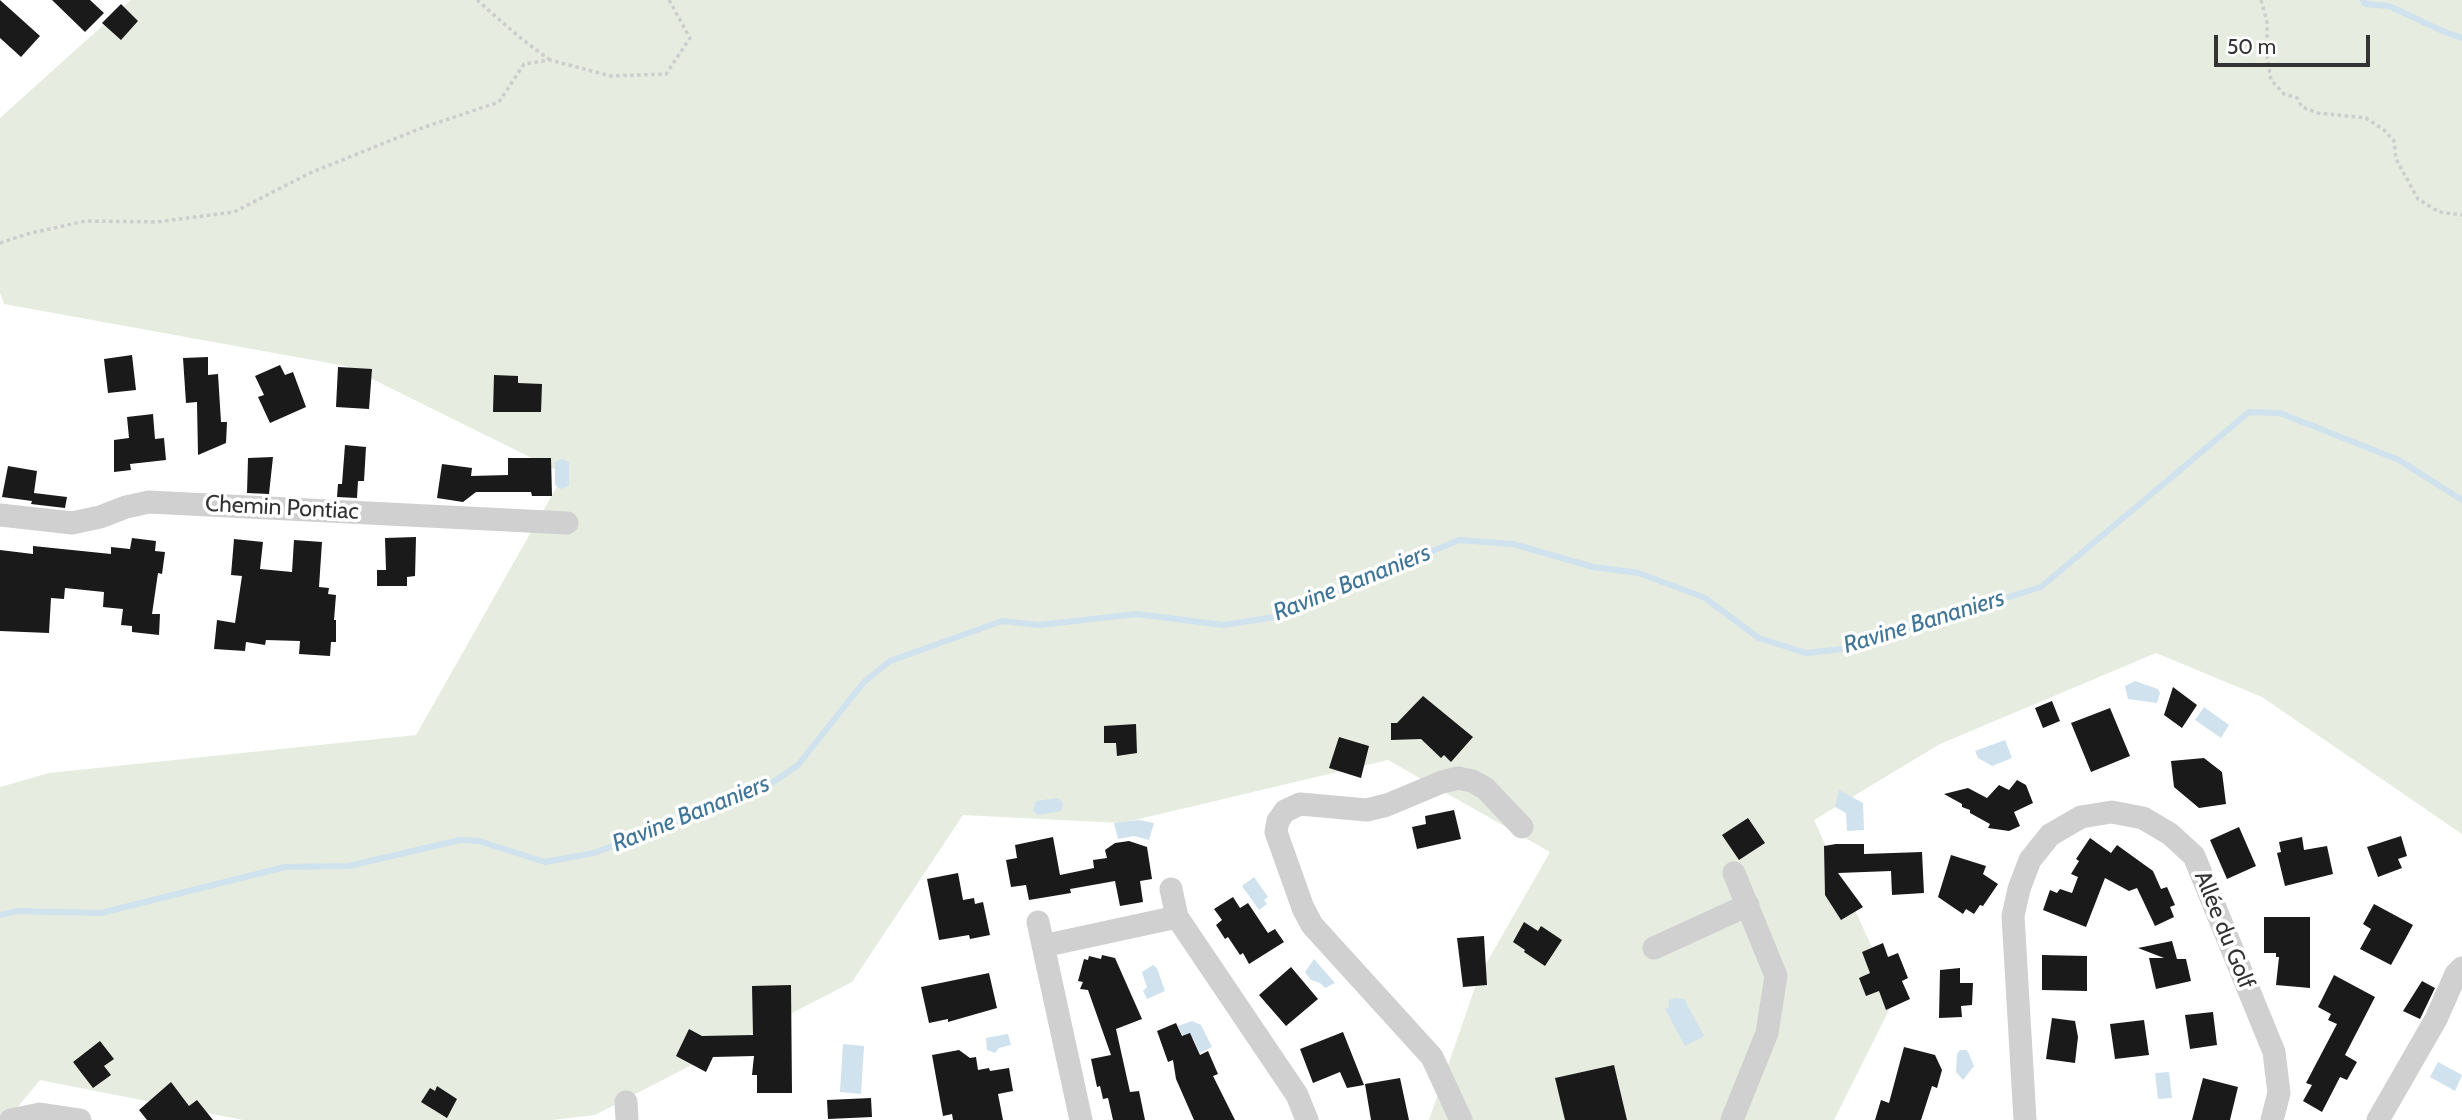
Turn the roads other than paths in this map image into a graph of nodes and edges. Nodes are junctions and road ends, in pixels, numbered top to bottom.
1 (0, 515) edge
2 (567, 523) dead end
3 (1522, 827) dead end
4 (1734, 873) dead end
5 (1171, 889) dead end
6 (1748, 905) junction
7 (1177, 917) junction
8 (1038, 922) dead end
9 (1043, 946) junction
10 (1654, 948) dead end
11 (2462, 968) edge
12 (11, 1120) edge
13 (80, 1120) edge
14 (1081, 1120) edge
15 (1307, 1120) edge
16 (1461, 1120) edge
17 (1732, 1120) edge
18 (2025, 1120) edge
19 (2272, 1120) edge
20 (2378, 1120) edge

1 - 2 street, Chemin Pontiac
3 - 16 street
4 - 6 street
5 - 7 street
6 - 10 street
6 - 17 street
7 - 9 street
7 - 15 street
8 - 9 street
9 - 14 street
11 - 20 street
12 - 13 street
18 - 19 street, Allée du Golf

